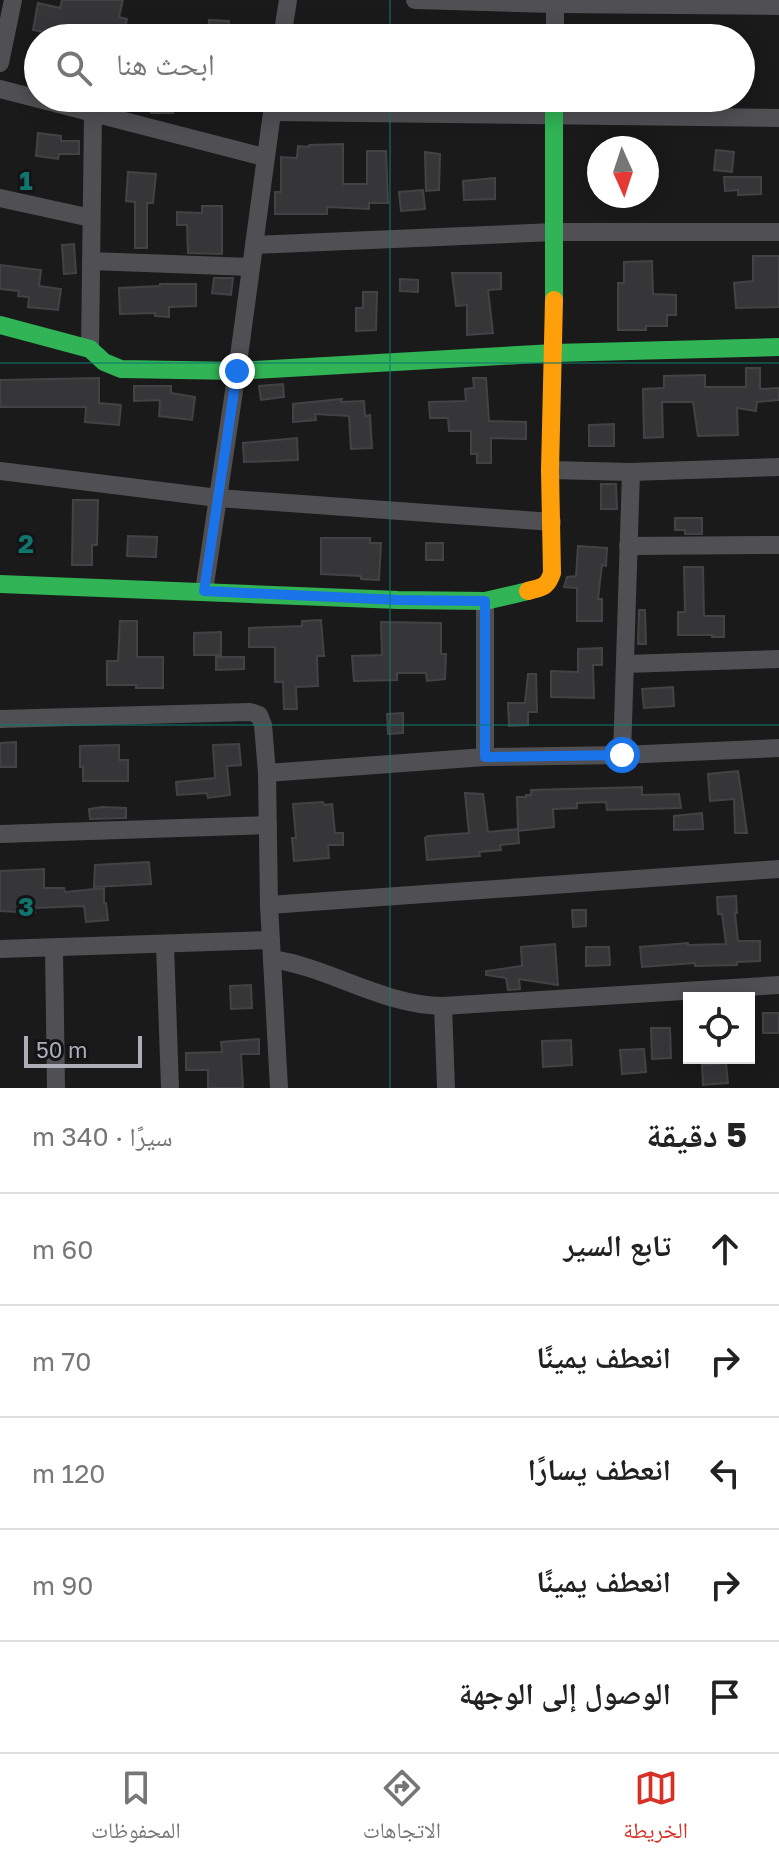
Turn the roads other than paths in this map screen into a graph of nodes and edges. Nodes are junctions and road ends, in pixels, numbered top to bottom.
1 (13, 0) edge
2 (288, 0) edge
3 (415, 0) edge
4 (555, 2) edge
5 (779, 6) edge
6 (284, 24) edge
7 (555, 24) edge
8 (0, 63) edge
9 (0, 89) edge
10 (24, 95) edge
11 (86, 112) edge
12 (272, 112) edge
13 (554, 112) edge
14 (656, 112) edge
15 (93, 114) junction
16 (779, 118) edge
17 (264, 157) junction
18 (0, 198) edge
19 (91, 218) junction
20 (554, 232) junction
21 (779, 232) edge
22 (254, 245) junction
23 (91, 261) junction
24 (251, 267) junction
25 (0, 325) edge
26 (779, 347) edge
27 (90, 349) junction
28 (554, 353) junction
29 (237, 371) junction
30 (779, 467) edge
31 (550, 470) junction
32 (0, 471) edge
33 (631, 472) junction
34 (218, 498) junction
35 (552, 522) junction
36 (779, 545) edge
37 (628, 546) junction
38 (0, 584) edge
39 (204, 591) junction
40 (485, 601) junction
41 (779, 659) edge
42 (625, 664) junction
43 (0, 719) edge
44 (779, 748) edge
45 (622, 755) junction
46 (485, 757) junction
47 (267, 773) junction
48 (268, 825) junction
49 (0, 834) edge
50 (779, 869) edge
51 (269, 905) junction
52 (165, 945) junction
53 (0, 949) edge
54 (54, 949) junction
55 (271, 950) junction
56 (779, 985) edge
57 (443, 1006) junction
58 (56, 1088) edge
59 (170, 1088) edge
60 (279, 1088) edge
61 (446, 1088) edge

1 - 8 street
2 - 6 street
3 - 4 street
4 - 5 street
4 - 7 street
9 - 10 street
11 - 15 street
12 - 17 street
13 - 20 street
14 - 16 street
15 - 17 street
15 - 19 street
17 - 22 street
18 - 19 street
19 - 23 street
20 - 21 street
20 - 22 street
20 - 28 street
22 - 24 street
23 - 24 street
23 - 27 street
24 - 29 street
25 - 27 street
26 - 28 street
27 - 29 street
28 - 29 street
28 - 31 street
29 - 34 street
30 - 33 street
31 - 33 street
31 - 35 street
32 - 34 street
33 - 37 street
34 - 35 street
34 - 39 street
35 - 40 street
36 - 37 street
37 - 42 street
38 - 39 street
39 - 40 street
40 - 46 street
41 - 42 street
42 - 45 street
43 - 47 street
44 - 45 street
45 - 46 street
46 - 47 street
47 - 48 street
48 - 49 street
48 - 51 street
50 - 51 street
51 - 55 street
52 - 54 street
52 - 55 street
52 - 59 street
53 - 54 street
54 - 58 street
55 - 57 street
55 - 60 street
56 - 57 street
57 - 61 street

